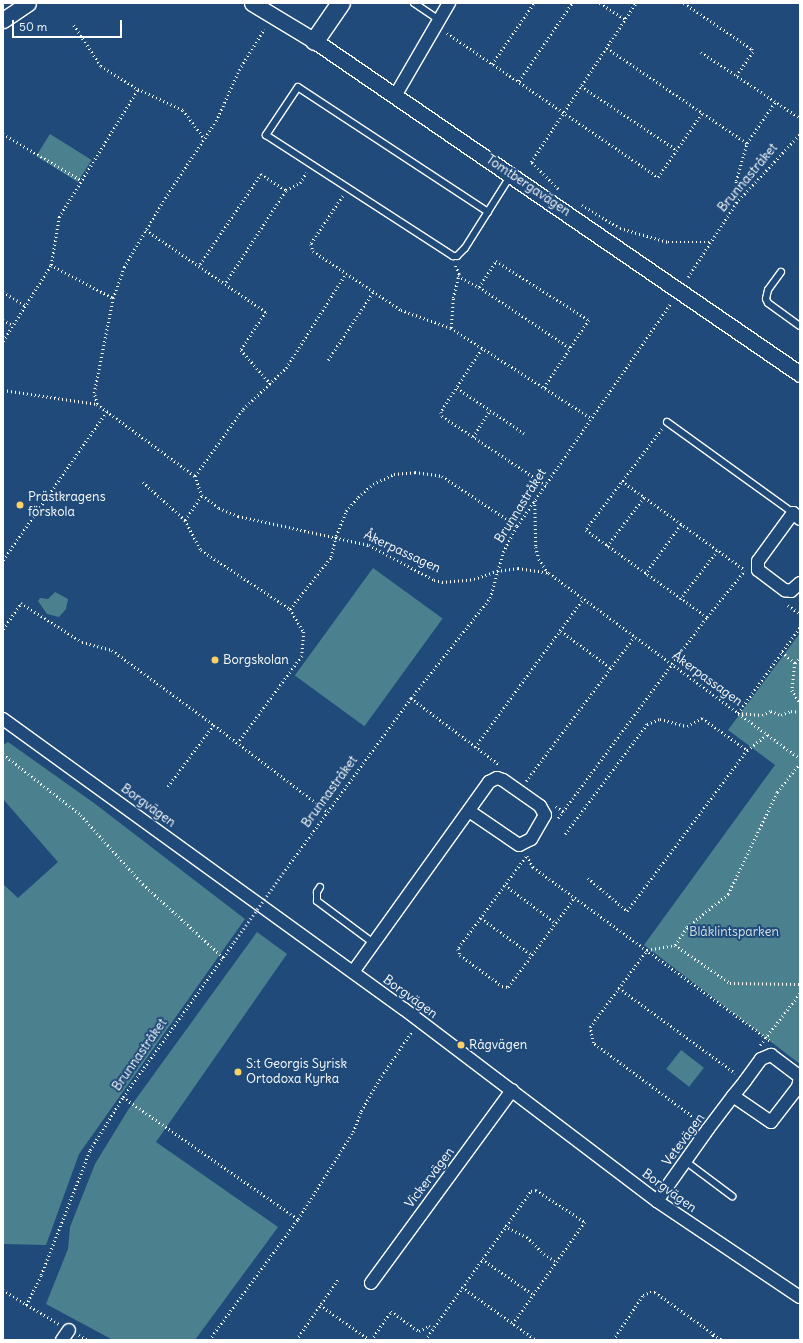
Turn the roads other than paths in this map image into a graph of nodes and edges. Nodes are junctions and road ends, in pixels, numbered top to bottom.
1 (28, 3) edge
2 (252, 3) edge
3 (341, 3) edge
4 (414, 3) edge
5 (449, 3) edge
6 (3, 20) edge
7 (441, 25) junction
8 (315, 41) junction
9 (395, 96) junction
10 (511, 175) junction
11 (488, 212) junction
12 (781, 272) dead end
13 (800, 326) edge
14 (798, 369) edge
15 (667, 422) road end
16 (796, 516) edge
17 (800, 583) edge
18 (3, 719) edge
19 (469, 811) junction
20 (320, 887) dead end
21 (372, 942) junction
22 (353, 972) junction
23 (512, 1090) junction
24 (733, 1096) junction
25 (685, 1161) junction
26 (732, 1196) dead end
27 (657, 1201) junction
28 (372, 1283) dead end
29 (800, 1297) edge
30 (69, 1330) dead end
31 (62, 1340) edge

1 - 6 street
2 - 8 street, Tomtbergavägen
3 - 8 main road
4 - 7 lane
5 - 7 street
7 - 9 street
8 - 9 street, Tomtbergavägen
9 - 10 street, Tomtbergavägen
10 - 11 lane
10 - 14 street, Tomtbergavägen
11 - 11 lane
12 - 13 lane
15 - 16 lane
16 - 17 street
18 - 22 street, Borgvägen
19 - 19 street
19 - 21 street
20 - 21 lane
21 - 22 street
22 - 23 street, Borgvägen
23 - 27 street, Borgvägen
23 - 28 street, Vickervägen
24 - 24 street, Vetevägen
24 - 25 street, Vetevägen
25 - 26 lane
25 - 27 street, Vetevägen
27 - 29 street, Borgvägen
30 - 31 street

